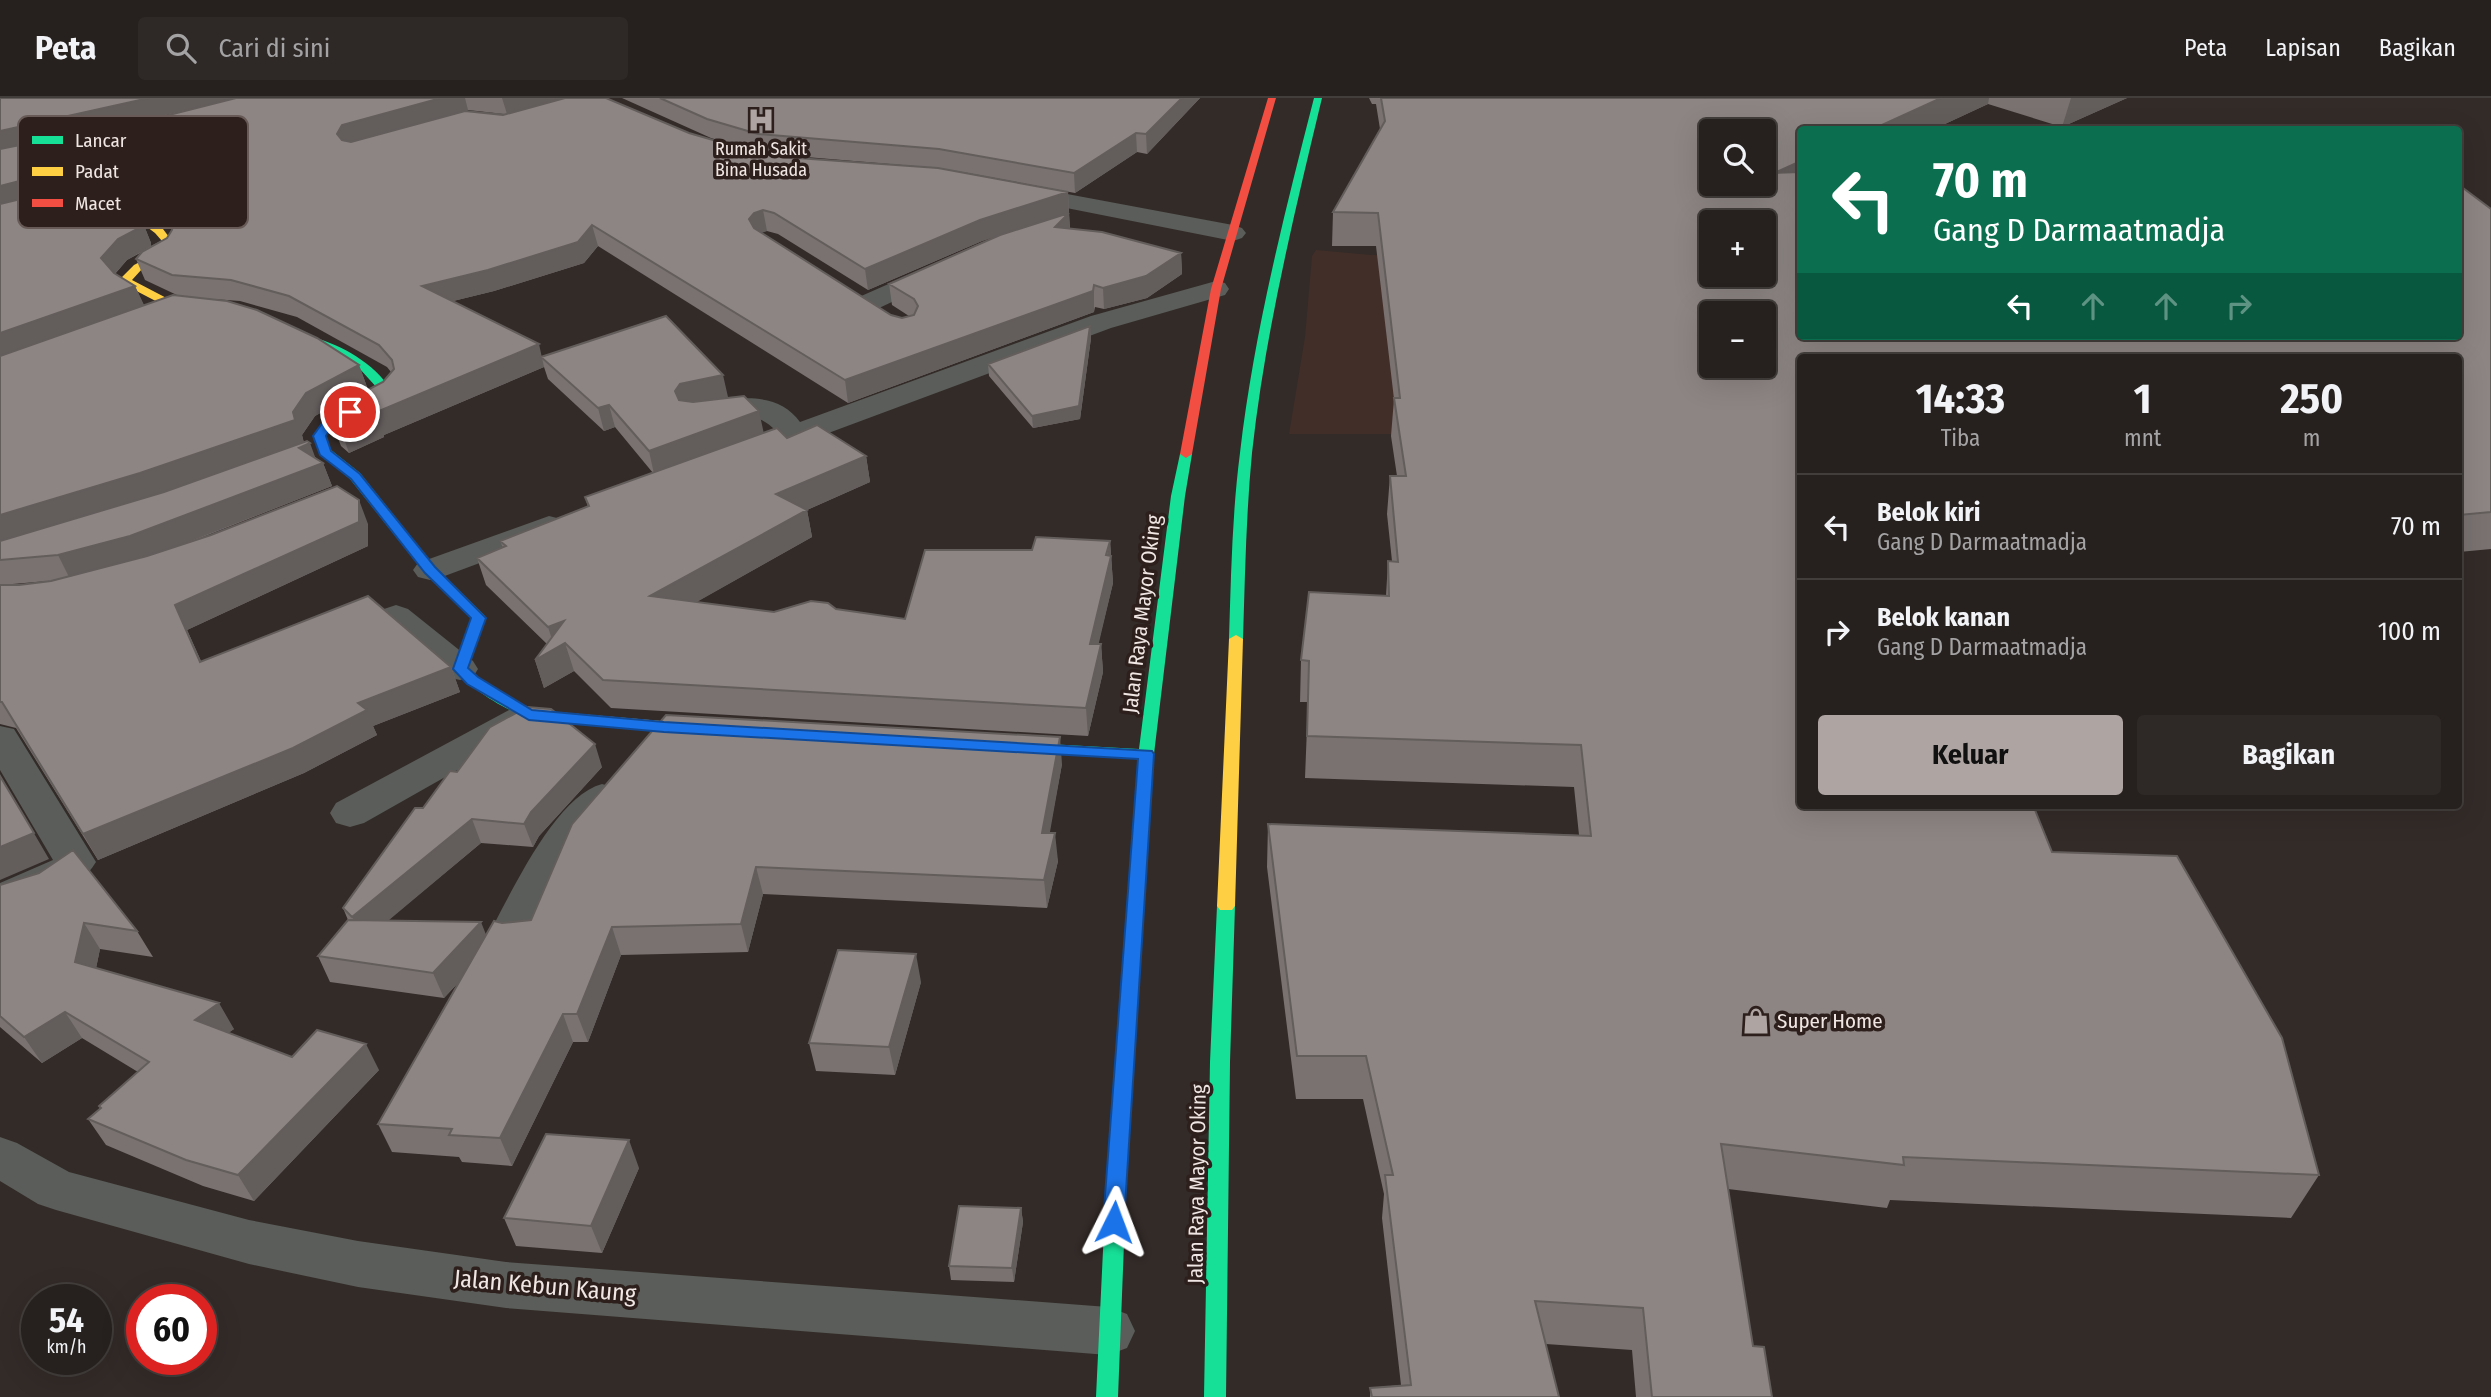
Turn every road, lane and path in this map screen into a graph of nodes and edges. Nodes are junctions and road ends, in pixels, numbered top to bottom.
1 (1272, 98) edge
2 (1318, 98) edge
3 (18, 157) edge
4 (0, 161) edge
5 (1002, 189) edge
6 (1112, 210) junction
7 (1066, 224) edge
8 (155, 228) edge
9 (1233, 233) junction
10 (956, 262) edge
11 (845, 288) edge
12 (1216, 289) junction
13 (868, 303) junction
14 (175, 307) junction
15 (225, 312) edge
16 (137, 321) edge
17 (896, 322) edge
18 (302, 334) edge
19 (696, 415) edge
20 (794, 435) junction
21 (324, 448) junction
22 (291, 461) edge
23 (716, 464) edge
24 (573, 517) edge
25 (430, 570) junction
26 (396, 616) edge
27 (460, 669) junction
28 (529, 715) junction
29 (664, 727) junction
30 (719, 730) edge
31 (0, 738) edge
32 (995, 746) edge
33 (1146, 754) junction
34 (350, 813) dead end
35 (0, 899) edge
36 (512, 932) edge
37 (0, 1157) edge
38 (1108, 1331) junction
39 (1107, 1397) edge
40 (1215, 1397) edge

1 - 9 main road, Jalan Raya Mayor Oking
2 - 40 main road, Jalan Raya Mayor Oking
3 - 4 street
5 - 6 street
6 - 7 street
6 - 9 street
8 - 14 main road
9 - 12 main road, Jalan Raya Mayor Oking
10 - 13 street
11 - 13 street
12 - 20 street
12 - 33 main road, Jalan Raya Mayor Oking
13 - 17 street
14 - 15 main road
14 - 16 street
18 - 21 main road
19 - 20 street
20 - 23 street
21 - 22 street
21 - 25 main road
24 - 25 street
25 - 27 main road
26 - 27 street
27 - 28 main road
28 - 29 main road
28 - 34 street
29 - 30 main road
29 - 36 street
31 - 35 street
32 - 33 main road
33 - 38 main road, Jalan Raya Mayor Oking
37 - 38 street, Jalan Kebun Kaung
38 - 39 main road, Jalan Raya Mayor Oking

